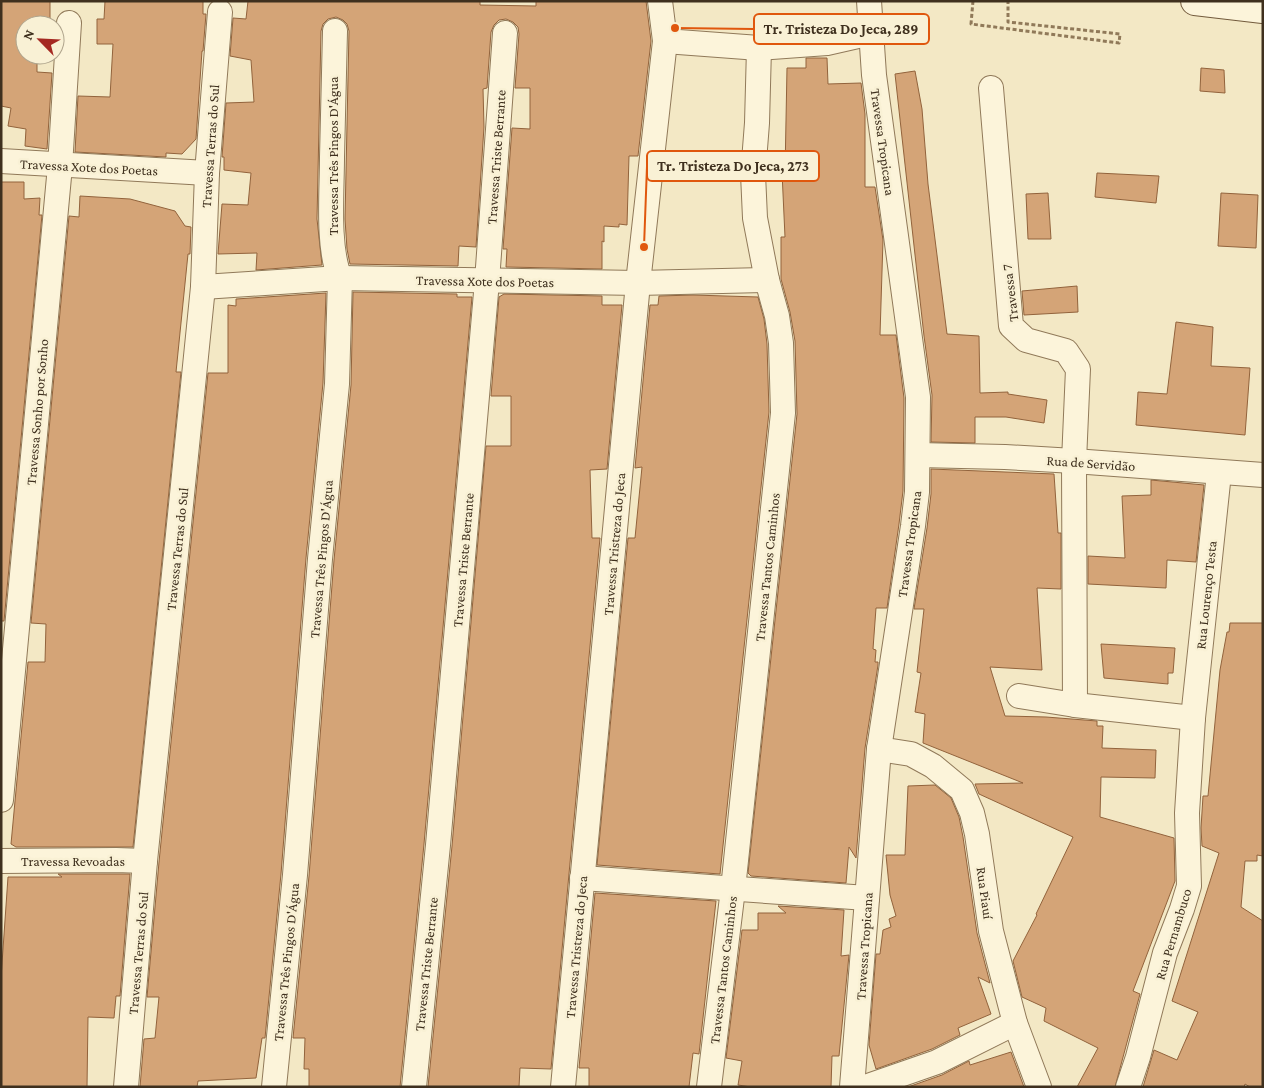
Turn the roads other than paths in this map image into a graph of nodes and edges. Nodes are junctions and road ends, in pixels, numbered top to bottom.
1 (660, 1) edge
2 (869, 1) edge
3 (1195, 1) edge
4 (1263, 9) edge
5 (220, 12) dead end
6 (70, 23) dead end
7 (335, 31) dead end
8 (505, 33) dead end
9 (871, 33) junction
10 (665, 41) junction
11 (759, 48) junction
12 (991, 88) dead end
13 (1, 162) edge
14 (60, 166) junction
15 (207, 173) junction
16 (340, 278) junction
17 (767, 280) junction
18 (487, 281) junction
19 (638, 283) junction
20 (203, 287) junction
21 (918, 455) junction
22 (1074, 461) junction
23 (1218, 473) junction
24 (1263, 476) edge
25 (1019, 696) dead end
26 (1075, 705) junction
27 (1193, 718) junction
28 (879, 749) junction
29 (1, 800) edge
30 (1, 861) edge
31 (146, 862) junction
32 (582, 878) junction
33 (733, 890) junction
34 (867, 898) junction
35 (1015, 1023) junction
36 (126, 1087) edge
37 (274, 1087) edge
38 (414, 1087) edge
39 (563, 1087) edge
40 (709, 1087) edge
41 (852, 1087) edge
42 (865, 1087) edge
43 (1039, 1087) edge
44 (1128, 1087) edge

1 - 10 street, Travessa Tristreza do Jeca
2 - 9 street, Travessa Tropicana
3 - 4 main road
5 - 15 street, Travessa Terras do Sul
6 - 14 street, Travessa Sonho por Sonho
7 - 16 street, Travessa Três Pingos D'Água
8 - 18 street, Travessa Triste Berrante
9 - 11 street
9 - 21 street, Travessa Tropicana
10 - 11 street
10 - 19 street, Travessa Tristreza do Jeca
11 - 17 street, Travessa Tantos Caminhos
12 - 22 street, Travessa 7
13 - 14 street, Travessa Xote dos Poetas
14 - 15 street, Travessa Xote dos Poetas
14 - 29 street, Travessa Sonho por Sonho
15 - 20 street, Travessa Terras do Sul
16 - 18 street, Travessa Xote dos Poetas
16 - 20 street, Travessa Xote dos Poetas
16 - 37 street, Travessa Três Pingos D'Água
17 - 19 street, Travessa Xote dos Poetas
17 - 33 street, Travessa Tantos Caminhos
18 - 19 street, Travessa Xote dos Poetas
18 - 38 street, Travessa Triste Berrante
19 - 32 street, Travessa Tristreza do Jeca
20 - 31 street, Travessa Terras do Sul
21 - 22 street, Rua de Servidão
21 - 28 street, Travessa Tropicana
22 - 23 street, Rua de Servidão
22 - 26 street, Travessa 7
23 - 24 street, Rua de Servidão
23 - 27 street, Rua Lourenço Testa
25 - 26 street
26 - 27 street
27 - 44 street, Rua Pernambuco
28 - 34 street, Travessa Tropicana
28 - 35 street, Rua Piauí
30 - 31 street, Travessa Revoadas
31 - 36 street, Travessa Terras do Sul
32 - 33 street
32 - 39 street, Travessa Tristreza do Jeca
33 - 34 street
33 - 40 street, Travessa Tantos Caminhos
34 - 41 street, Travessa Tropicana
35 - 42 street
35 - 43 street, Rua Piauí

